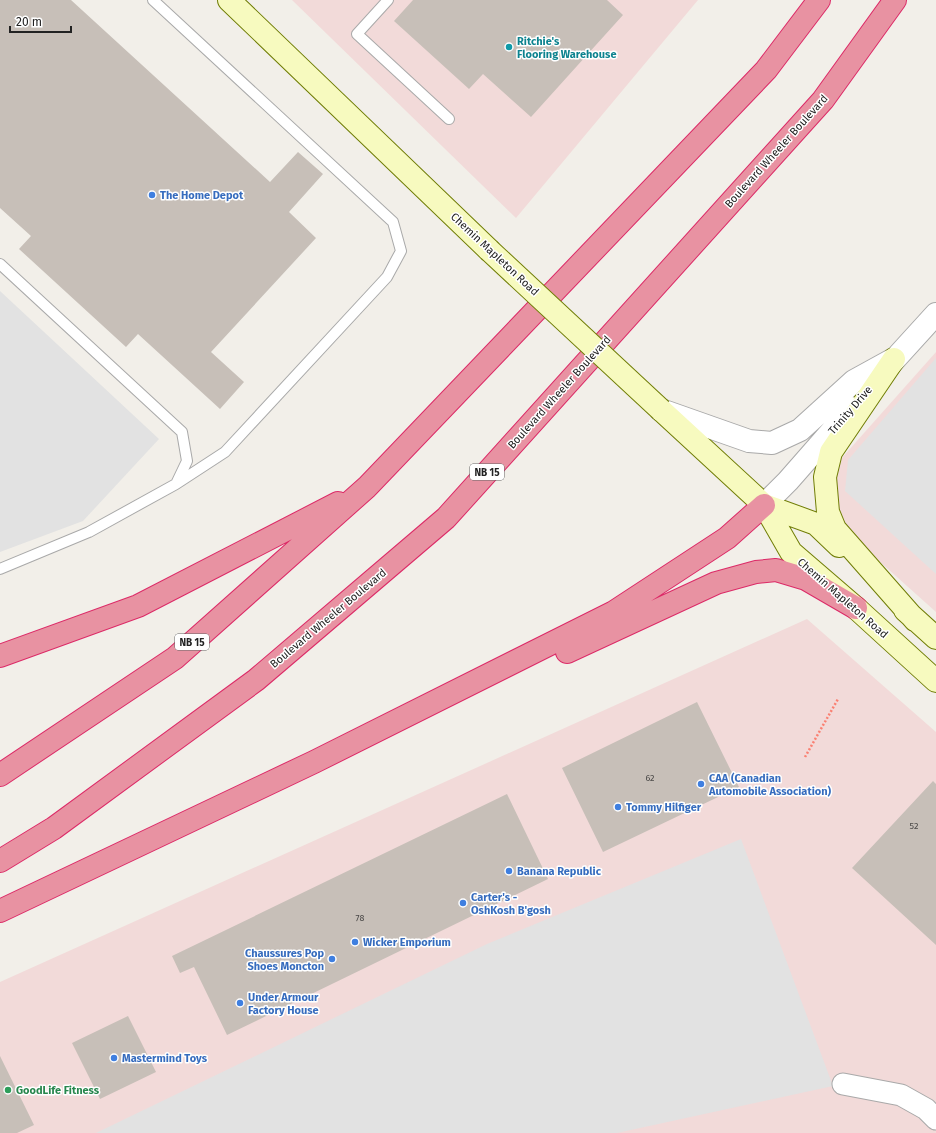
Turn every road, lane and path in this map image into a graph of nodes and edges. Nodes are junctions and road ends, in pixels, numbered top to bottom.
1 (153, 0) edge
2 (229, 0) edge
3 (388, 0) edge
4 (819, 0) edge
5 (895, 0) edge
6 (449, 119) dead end
7 (0, 264) edge
8 (936, 314) edge
9 (894, 359) junction
10 (661, 410) junction
11 (176, 484) junction
12 (367, 488) junction
13 (764, 505) junction
14 (0, 569) edge
15 (856, 608) junction
16 (915, 620) junction
17 (936, 638) edge
18 (0, 656) edge
19 (936, 681) edge
20 (838, 699) dead end
21 (805, 757) dead end
22 (314, 762) junction
23 (0, 775) edge
24 (0, 861) edge
25 (0, 911) edge
26 (843, 1084) dead end
27 (936, 1119) edge

1 - 11 lane
2 - 10 main road, Chemin Mapleton Road, bridge
3 - 6 lane
4 - 12 highway, NB 15
5 - 24 highway, Boulevard Wheeler Boulevard / NB 15
7 - 11 lane
8 - 9 street, Trinity Drive
9 - 10 street
9 - 13 street, Trinity Drive
9 - 16 main road
10 - 13 main road, Chemin Mapleton Road
11 - 14 lane
12 - 18 highway
12 - 23 highway, NB 15
13 - 15 main road, Chemin Mapleton Road
13 - 16 main road, Chemin Mapleton Road
13 - 22 highway
15 - 19 main road, Chemin Mapleton Road
15 - 22 highway
16 - 17 main road, Chemin Mapleton Road
20 - 21 path
22 - 25 highway
26 - 27 street

